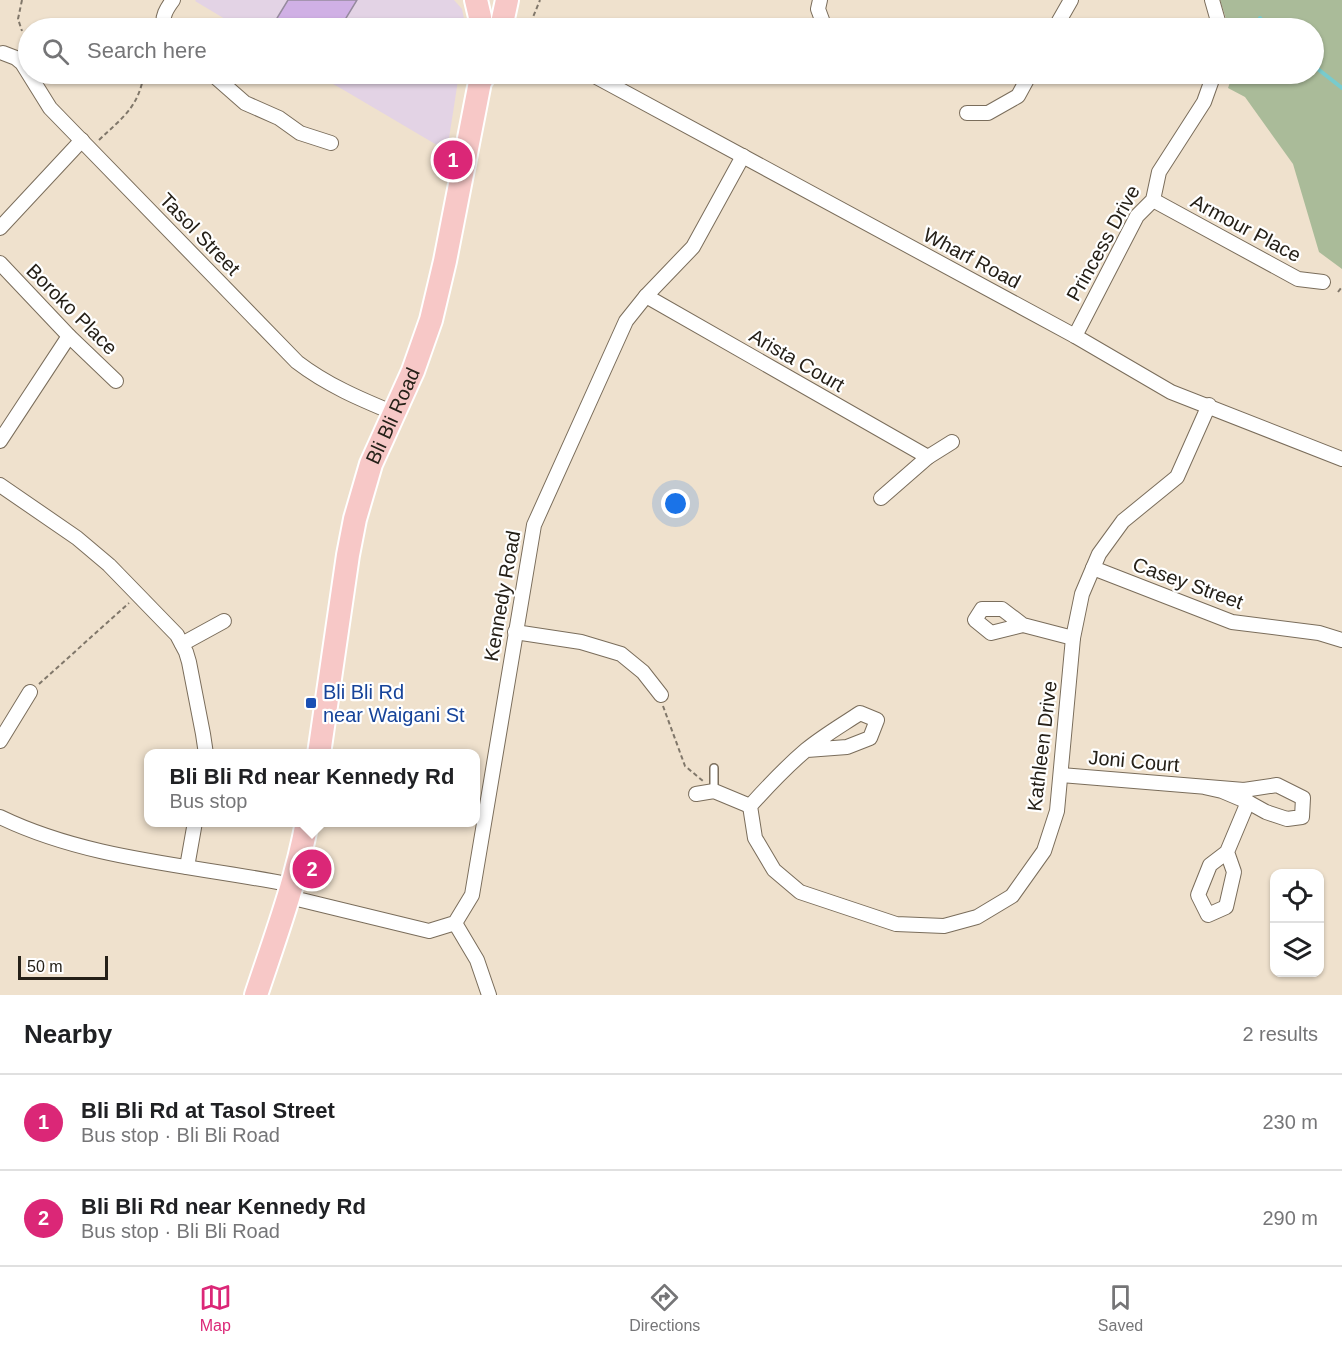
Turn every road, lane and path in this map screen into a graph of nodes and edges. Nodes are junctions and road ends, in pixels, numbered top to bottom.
1 (22, 0) edge
2 (173, 0) edge
3 (476, 0) edge
4 (507, 0) edge
5 (540, 0) edge
6 (820, 0) edge
7 (1071, 0) edge
8 (1212, 0) edge
9 (18, 18) edge
10 (164, 18) edge
11 (480, 18) edge
12 (503, 18) edge
13 (533, 18) edge
14 (821, 18) edge
15 (1061, 18) edge
16 (1217, 18) edge
17 (2, 52) edge
18 (18, 60) edge
19 (34, 84) edge
20 (141, 84) edge
21 (223, 84) edge
22 (479, 84) edge
23 (610, 84) edge
24 (1025, 84) edge
25 (1210, 84) edge
26 (967, 113) dead end
27 (331, 143) dead end
28 (86, 144) junction
29 (743, 156) junction
30 (1153, 200) junction
31 (0, 228) edge
32 (0, 264) edge
33 (1323, 282) dead end
34 (1342, 287) edge
35 (1338, 292) dead end
36 (646, 296) junction
37 (69, 336) junction
38 (1075, 336) junction
39 (116, 381) dead end
40 (1209, 405) junction
41 (394, 413) junction
42 (0, 441) edge
43 (952, 442) dead end
44 (928, 457) junction
45 (1342, 459) edge
46 (0, 485) edge
47 (881, 498) dead end
48 (1093, 568) junction
49 (138, 595) junction
50 (224, 621) dead end
51 (1023, 625) dead end
52 (515, 632) junction
53 (1073, 638) junction
54 (1342, 640) edge
55 (182, 644) junction
56 (30, 692) joint
57 (661, 695) joint
58 (0, 741) edge
59 (205, 749) edge
60 (320, 749) edge
61 (807, 750) dead end
62 (714, 768) dead end
63 (1061, 775) junction
64 (1204, 787) junction
65 (714, 791) junction
66 (696, 794) dead end
67 (1248, 802) junction
68 (750, 806) junction
69 (0, 817) edge
70 (194, 827) edge
71 (306, 827) edge
72 (1227, 852) dead end
73 (187, 867) junction
74 (291, 891) junction
75 (454, 923) junction
76 (257, 992) edge
77 (489, 995) edge

1 - 9 path
2 - 10 street
3 - 11 main road
4 - 12 main road
5 - 13 path
6 - 14 street
7 - 15 street
8 - 16 street
17 - 18 street, Tasol Street
19 - 28 street, Tasol Street
20 - 28 path
21 - 27 street
22 - 41 main road, Bli Bli Road
23 - 29 street, Wharf Road
24 - 26 street
25 - 30 street, Princess Drive
28 - 31 street
28 - 41 street, Tasol Street
29 - 36 street, Kennedy Road
29 - 38 street, Wharf Road
30 - 33 street, Armour Place
30 - 38 street, Princess Drive
32 - 37 street, Boroko Place
34 - 35 path
36 - 44 street, Arista Court
36 - 52 street, Kennedy Road
37 - 39 street, Boroko Place
37 - 42 street
38 - 40 street, Wharf Road
40 - 45 street, Wharf Road
40 - 48 street, Kathleen Drive
41 - 60 main road, Bli Bli Road
43 - 44 street
44 - 47 street
46 - 49 street
48 - 53 street, Kathleen Drive
48 - 54 street, Casey Street
49 - 55 street
49 - 56 path
50 - 55 street
51 - 53 street
52 - 57 street
52 - 75 street, Kennedy Road
53 - 63 street, Kathleen Drive
55 - 59 street
56 - 58 street
57 - 65 path
61 - 68 street
62 - 65 lane
63 - 64 street, Joni Court
63 - 68 street, Kathleen Drive
64 - 67 street, Joni Court
64 - 67 street, Joni Court
65 - 66 street
65 - 68 street
67 - 72 street
69 - 73 street
70 - 73 street
71 - 74 main road
73 - 74 street
74 - 75 street
74 - 76 main road
75 - 77 street

